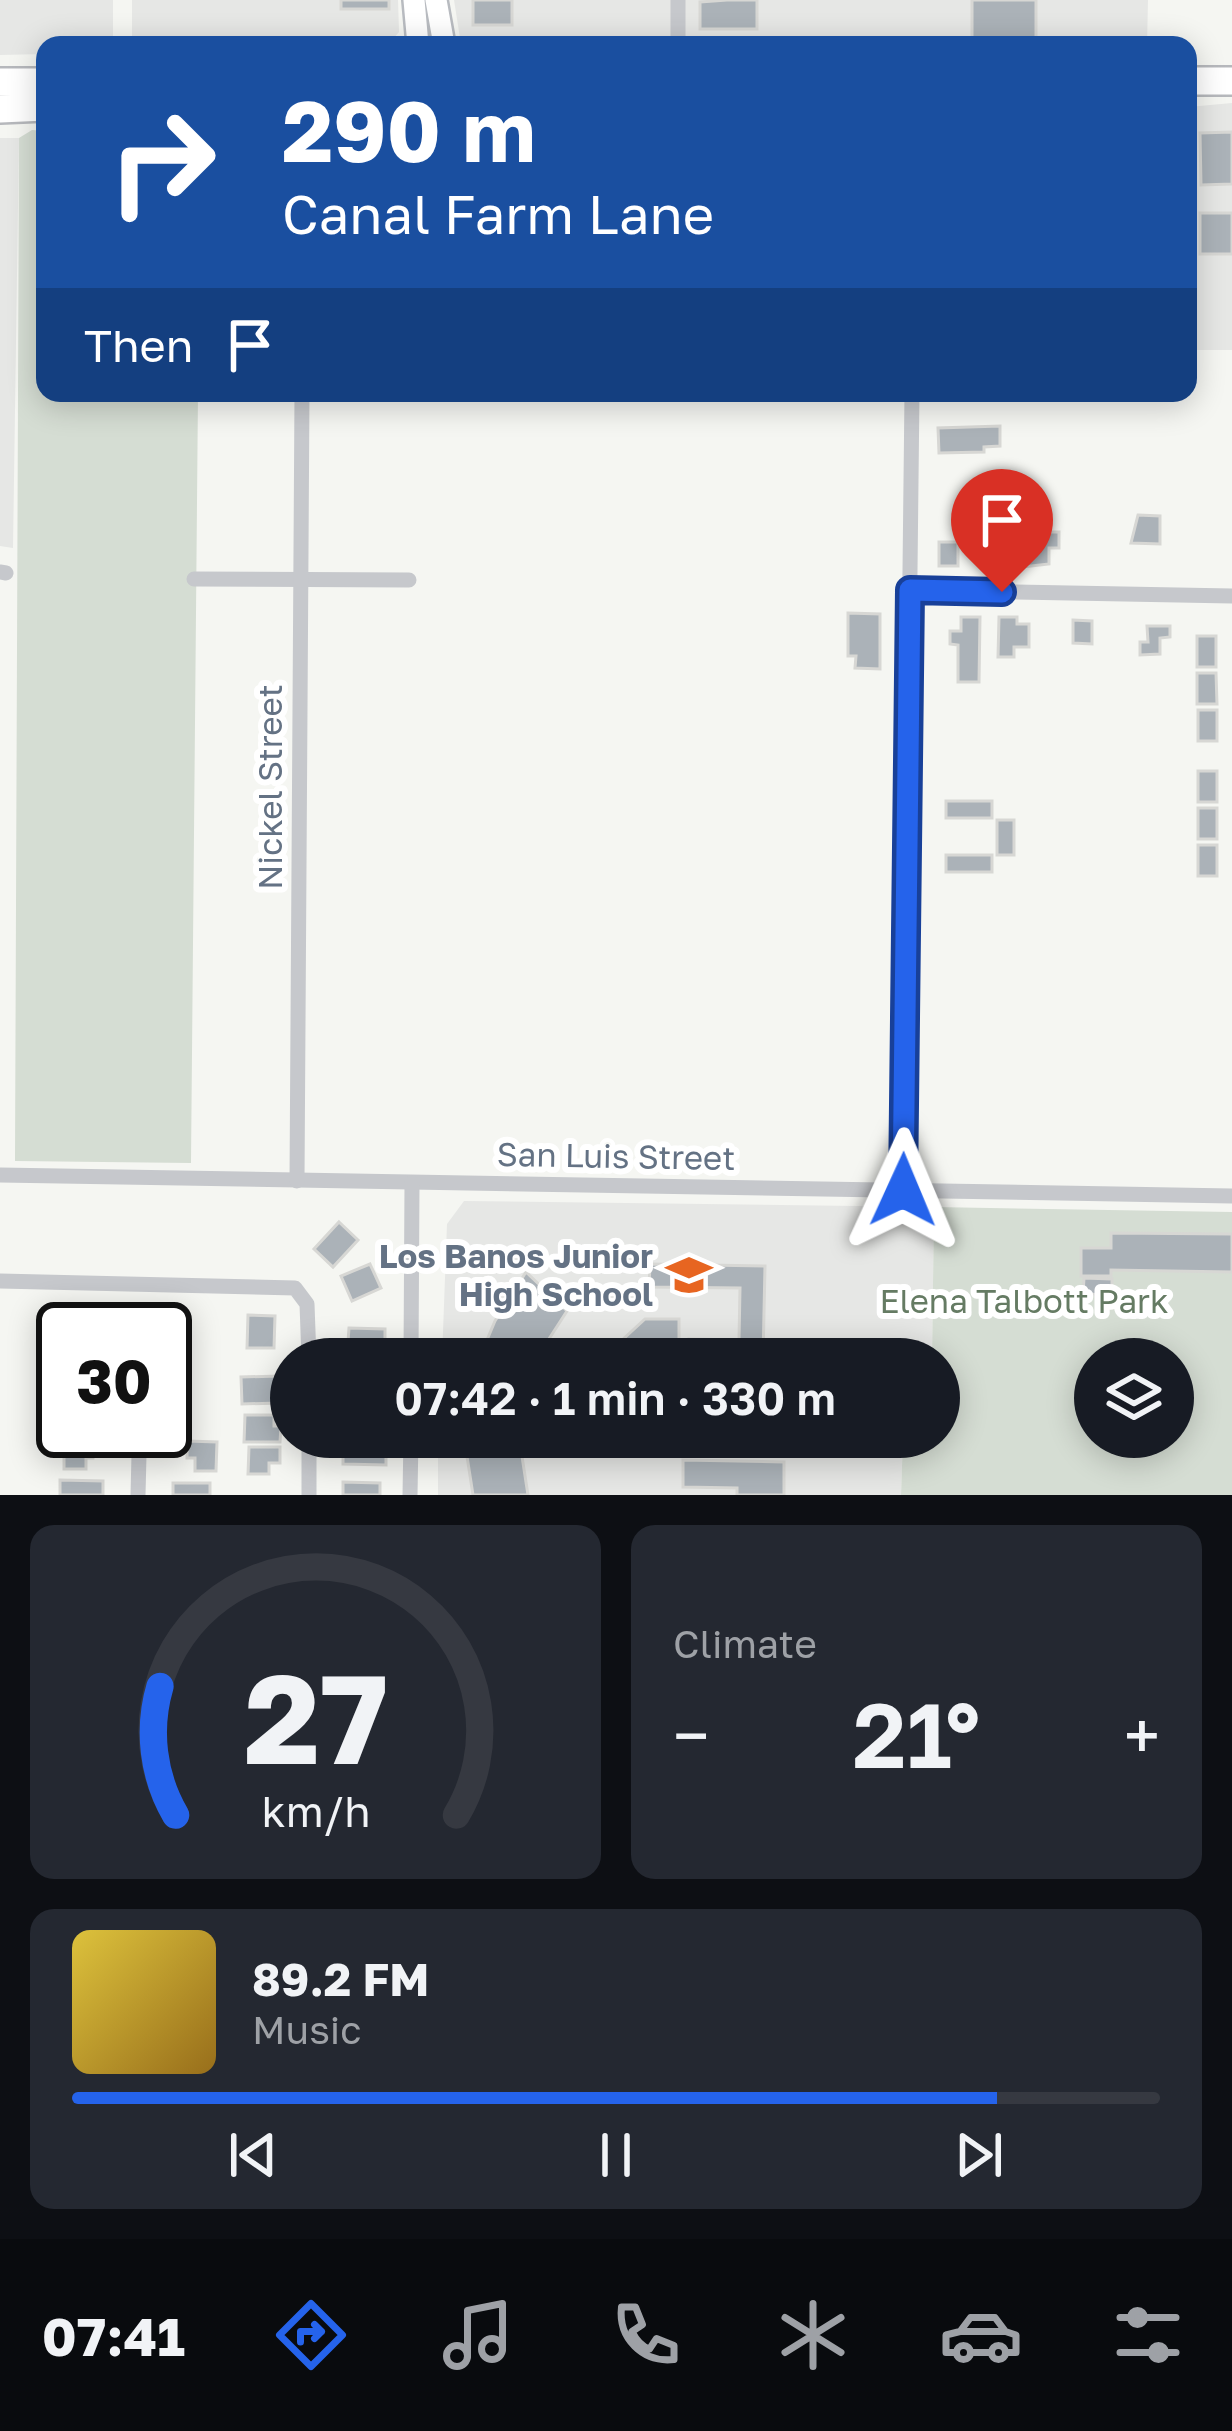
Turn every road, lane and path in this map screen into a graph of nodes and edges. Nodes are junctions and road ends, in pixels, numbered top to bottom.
1 (414, 0) edge
2 (436, 0) edge
3 (678, 0) edge
4 (417, 36) edge
5 (442, 36) edge
6 (678, 36) edge
7 (1197, 81) edge
8 (1232, 81) edge
9 (0, 82) edge
10 (36, 82) edge
11 (36, 107) edge
12 (0, 109) edge
13 (302, 402) edge
14 (912, 402) edge
15 (194, 579) dead end
16 (301, 580) junction
17 (409, 580) dead end
18 (910, 590) junction
19 (1232, 596) edge
20 (0, 1175) edge
21 (297, 1181) junction
22 (412, 1183) junction
23 (903, 1190) junction
24 (1232, 1196) edge
25 (0, 1281) edge
26 (308, 1338) edge
27 (411, 1338) edge
28 (139, 1458) edge
29 (309, 1458) edge
30 (411, 1458) edge
31 (138, 1495) edge
32 (309, 1495) edge
33 (410, 1495) edge

1 - 4 street
2 - 5 street
3 - 6 street
7 - 8 highway
9 - 10 highway
11 - 12 highway
13 - 16 street, Nickel Street
14 - 18 street
15 - 16 street
16 - 17 street
16 - 21 street, Nickel Street
18 - 19 street
18 - 23 street
20 - 21 street, San Luis Street
21 - 22 street, San Luis Street
22 - 23 street, San Luis Street
22 - 27 street
23 - 24 street, San Luis Street
25 - 26 street
28 - 31 street
29 - 32 street
30 - 33 street

